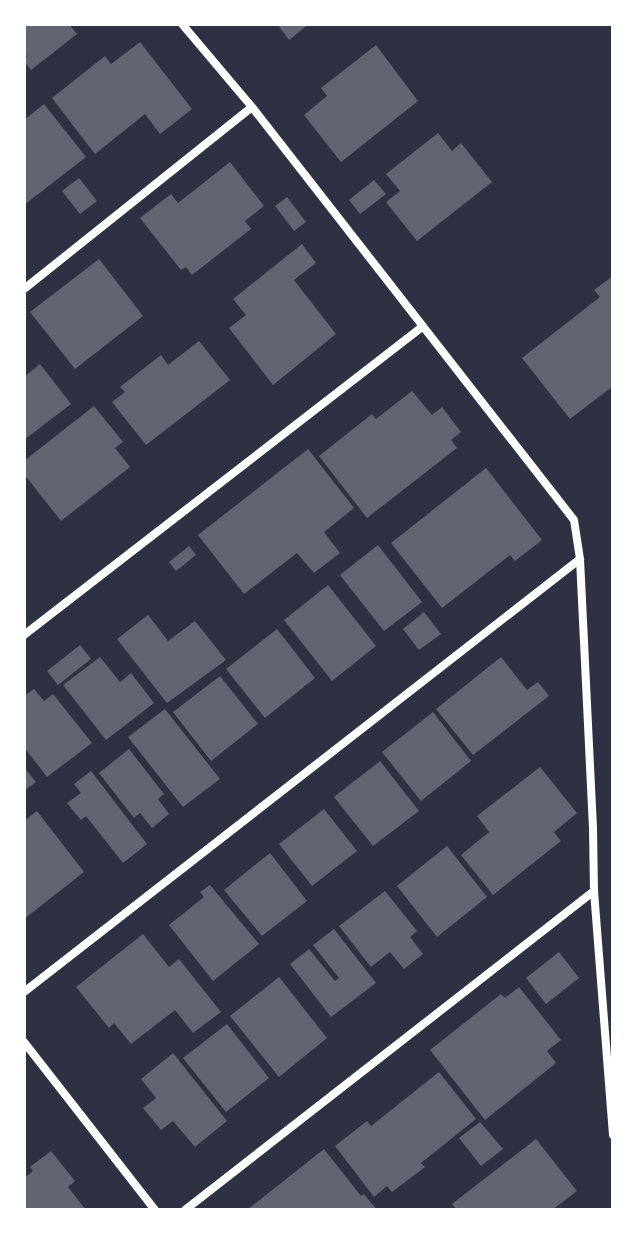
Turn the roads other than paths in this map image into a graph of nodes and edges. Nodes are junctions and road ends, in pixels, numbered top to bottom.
1 (182, 24) edge
2 (252, 107) junction
3 (24, 289) edge
4 (422, 327) junction
5 (580, 559) junction
6 (24, 635) edge
7 (594, 891) junction
8 (24, 992) edge
9 (24, 1042) edge
10 (613, 1135) edge
11 (155, 1210) edge
12 (185, 1210) edge

1 - 2 street
2 - 3 street
2 - 4 street
4 - 5 street
4 - 6 street
5 - 7 street
5 - 8 street
7 - 10 street
7 - 12 street
9 - 11 street

